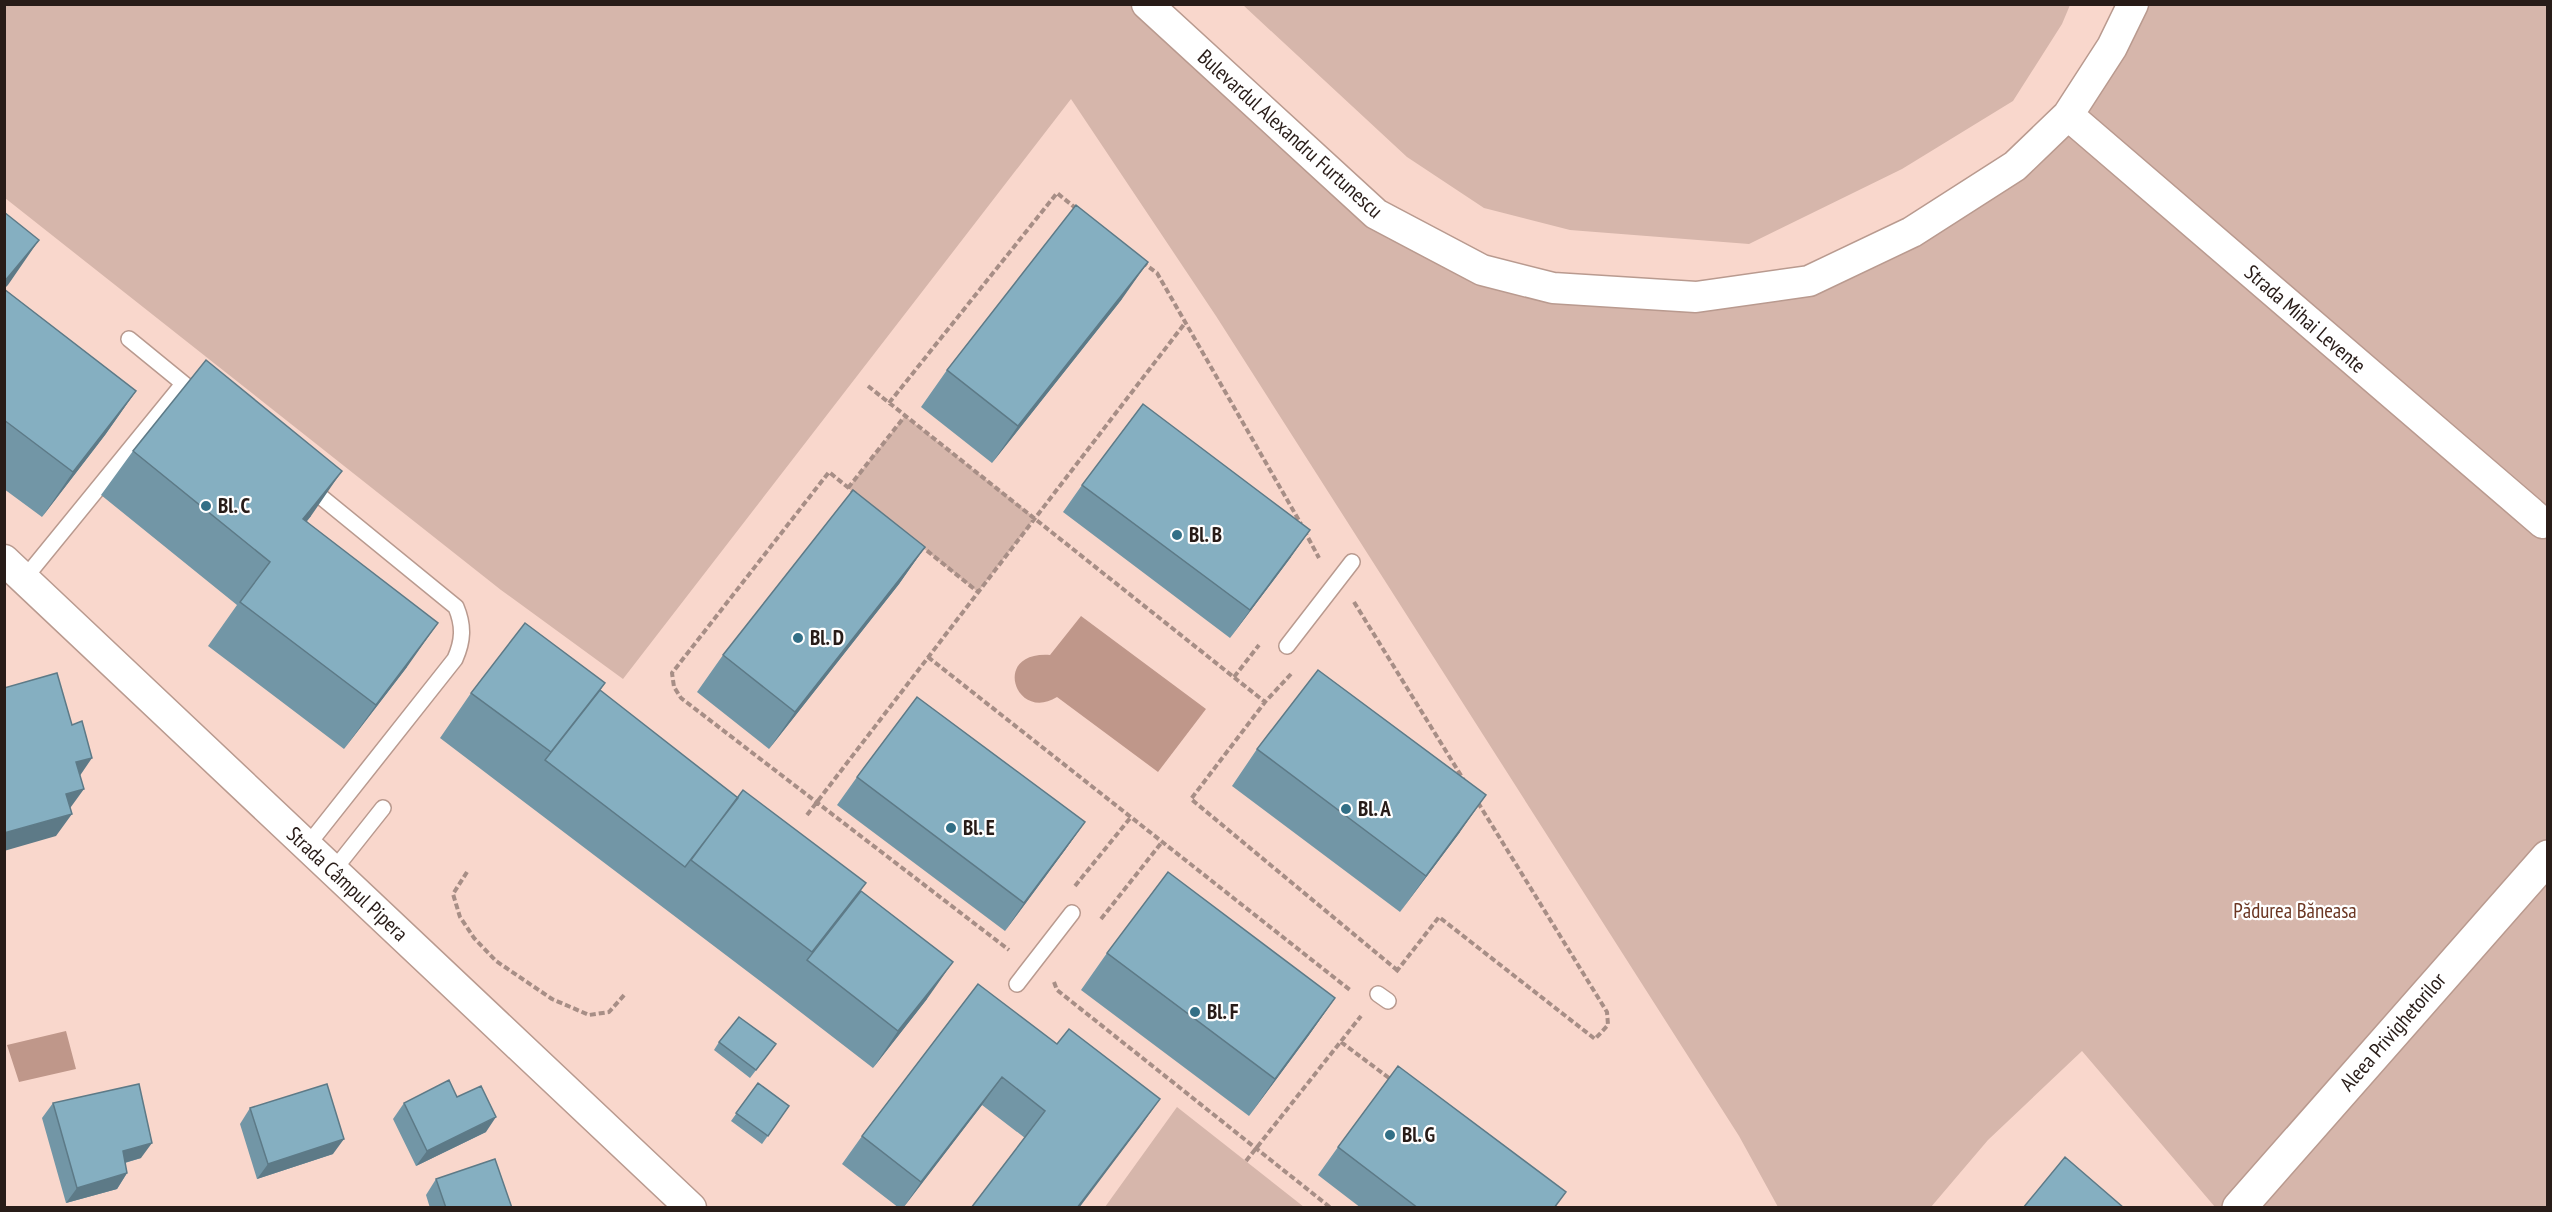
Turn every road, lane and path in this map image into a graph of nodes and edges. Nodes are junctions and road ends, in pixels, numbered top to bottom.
1 (1147, 4) edge
2 (2133, 4) edge
3 (2068, 115) junction
4 (1084, 215) edge
5 (1139, 258) edge
6 (1185, 323) junction
7 (129, 339) dead end
8 (183, 384) junction
9 (868, 386) dead end
10 (889, 403) junction
11 (211, 406) edge
12 (905, 416) junction
13 (302, 481) edge
14 (848, 488) junction
15 (857, 495) edge
16 (1035, 518) junction
17 (2543, 523) dead end
18 (913, 540) edge
19 (1352, 562) dead end
20 (1317, 564) dead end
21 (14, 569) edge
22 (978, 592) junction
23 (1345, 606) dead end
24 (1264, 638) dead end
25 (1287, 646) dead end
26 (928, 657) junction
27 (1293, 672) dead end
28 (1234, 677) junction
29 (1265, 702) junction
30 (1470, 790) edge
31 (1476, 800) edge
32 (817, 802) junction
33 (383, 808) dead end
34 (807, 815) dead end
35 (1131, 817) junction
36 (1162, 842) junction
37 (307, 846) junction
38 (2547, 857) edge
39 (333, 871) junction
40 (467, 872) dead end
41 (1069, 894) dead end
42 (1072, 914) dead end
43 (1095, 926) dead end
44 (1016, 955) dead end
45 (1397, 971) junction
46 (1055, 976) dead end
47 (1017, 984) dead end
48 (626, 993) dead end
49 (1378, 1000) junction
50 (1341, 1041) junction
51 (1398, 1085) edge
52 (1256, 1149) junction
53 (1246, 1161) dead end
54 (691, 1208) edge
55 (1331, 1208) edge
56 (2239, 1208) edge

1 - 3 street, Bulevardul Alexandru Furtunescu
2 - 3 street, Bulevardul Alexandru Furtunescu
3 - 17 street, Strada Mihai Levente
4 - 10 path
5 - 6 path
6 - 16 path
6 - 20 path
7 - 8 lane
8 - 11 lane
8 - 21 lane
9 - 10 path
10 - 12 path
12 - 14 path
12 - 16 path
13 - 37 lane
14 - 15 path
14 - 32 path
16 - 22 path
16 - 28 path
18 - 22 path
19 - 25 lane
21 - 37 street, Strada Câmpul Pipera
22 - 26 path
23 - 30 path
24 - 28 path
26 - 32 path
26 - 35 path
27 - 29 path
28 - 29 path
29 - 45 path
31 - 45 path
32 - 34 path
32 - 44 path
33 - 39 lane
35 - 36 path
35 - 41 path
36 - 43 path
36 - 49 path
37 - 39 street, Strada Câmpul Pipera
38 - 56 street, Aleea Privighetorilor
39 - 54 street, Strada Câmpul Pipera
40 - 48 path
42 - 47 lane
45 - 49 path
46 - 52 path
49 - 50 path
50 - 51 path
50 - 52 path
52 - 53 path
52 - 55 path

